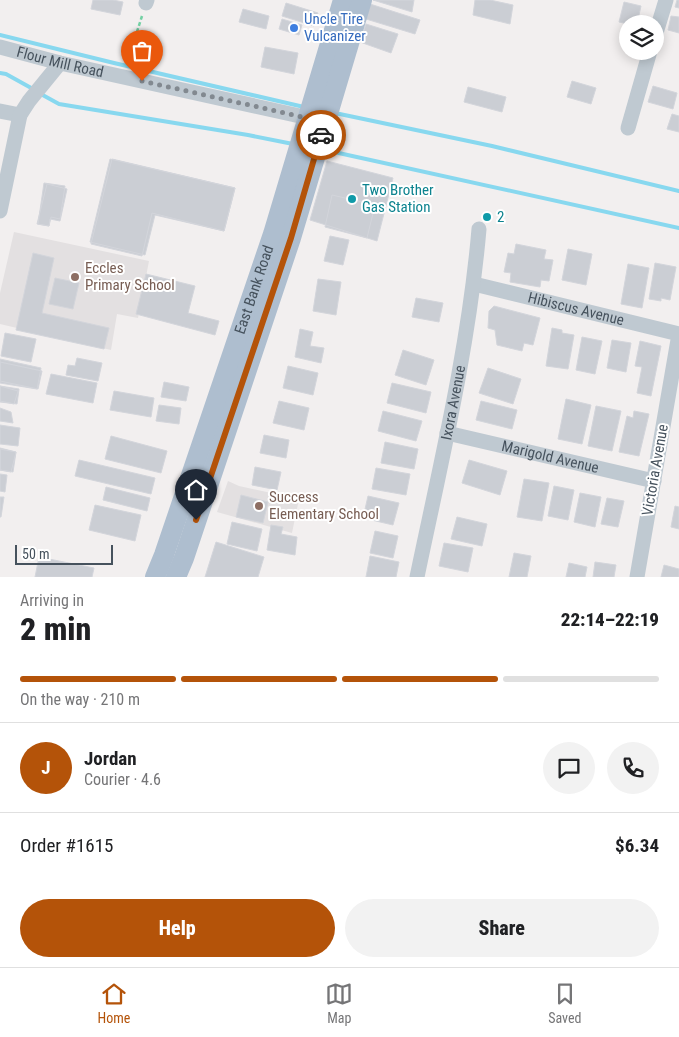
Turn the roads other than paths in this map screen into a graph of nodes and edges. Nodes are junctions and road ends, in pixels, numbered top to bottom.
1 (343, 0) edge
2 (362, 0) edge
3 (666, 0) edge
4 (661, 15) edge
5 (0, 47) edge
6 (647, 60) edge
7 (332, 68) junction
8 (55, 69) junction
9 (0, 111) edge
10 (20, 115) junction
11 (315, 121) junction
12 (628, 128) dead end
13 (302, 165) junction
14 (0, 211) edge
15 (479, 229) dead end
16 (474, 284) junction
17 (679, 334) edge
18 (447, 433) junction
19 (654, 481) junction
20 (154, 577) edge
21 (176, 577) edge
22 (416, 577) edge
23 (637, 577) edge

1 - 7 main road, East Bank Road
2 - 7 main road, East Bank Road
3 - 4 street
5 - 8 street, Flour Mill Road
6 - 12 street
7 - 11 main road, East Bank Road
8 - 10 street
8 - 11 street, Flour Mill Road
9 - 10 street
10 - 14 street
11 - 13 main road, East Bank Road
13 - 20 main road, East Bank Road
13 - 21 main road, East Bank Road
15 - 16 street, Ixora Avenue
16 - 17 street, Hibiscus Avenue
16 - 18 street, Ixora Avenue
17 - 19 street, Victoria Avenue
18 - 19 street, Marigold Avenue
18 - 22 street, Ixora Avenue
19 - 23 street, Victoria Avenue

